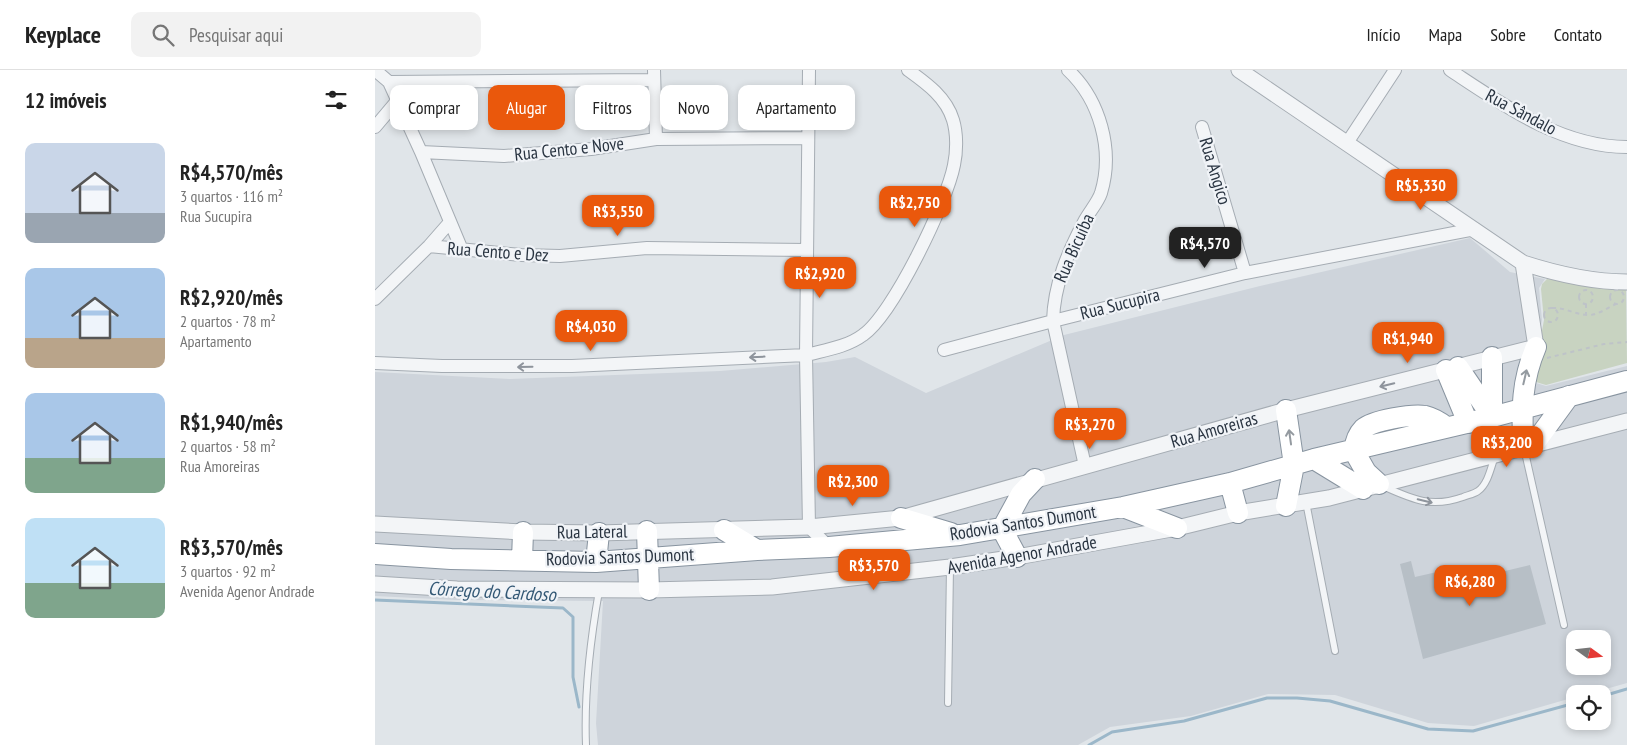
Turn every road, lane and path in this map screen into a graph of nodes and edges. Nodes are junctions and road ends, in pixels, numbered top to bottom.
1 (375, 70) edge
2 (396, 70) edge
3 (809, 70) edge
4 (908, 70) edge
5 (1068, 70) edge
6 (1239, 70) edge
7 (1395, 70) edge
8 (1450, 70) edge
9 (653, 75) edge
10 (389, 82) junction
11 (390, 85) edge
12 (390, 109) edge
13 (375, 127) edge
14 (1202, 127) dead end
15 (411, 130) edge
16 (807, 138) junction
17 (656, 139) junction
18 (1347, 144) junction
19 (1627, 147) edge
20 (421, 152) junction
21 (451, 222) junction
22 (1475, 230) junction
23 (429, 246) junction
24 (462, 250) junction
25 (807, 250) junction
26 (1523, 262) junction
27 (1245, 273) junction
28 (1627, 282) edge
29 (375, 299) edge
30 (1624, 299) junction
31 (1586, 304) junction
32 (1616, 304) junction
33 (1627, 304) edge
34 (1552, 308) junction
35 (1586, 315) junction
36 (1053, 320) junction
37 (1627, 342) edge
38 (943, 350) dead end
39 (1533, 354) junction
40 (806, 355) junction
41 (1492, 357) junction
42 (375, 363) edge
43 (1452, 369) junction
44 (1627, 381) edge
45 (1569, 396) junction
46 (1521, 409) junction
47 (1286, 410) junction
48 (1492, 418) junction
49 (1627, 422) edge
50 (1468, 423) junction
51 (1529, 446) junction
52 (1354, 451) junction
53 (1495, 456) junction
54 (1314, 459) junction
55 (1294, 465) junction
56 (1085, 466) junction
57 (1035, 479) junction
58 (1230, 482) junction
59 (1371, 486) junction
60 (1306, 502) junction
61 (1286, 506) junction
62 (1123, 507) junction
63 (1238, 513) junction
64 (901, 518) junction
65 (375, 524) edge
66 (809, 527) junction
67 (1177, 528) junction
68 (1002, 529) junction
69 (724, 530) junction
70 (647, 531) junction
71 (523, 532) junction
72 (599, 533) junction
73 (960, 535) junction
74 (829, 548) junction
75 (757, 550) junction
76 (375, 554) edge
77 (1017, 557) junction
78 (649, 558) junction
79 (522, 560) junction
80 (596, 562) junction
81 (950, 568) junction
82 (375, 584) edge
83 (599, 590) junction
84 (649, 590) junction
85 (1564, 625) dead end
86 (1335, 651) dead end
87 (948, 703) dead end
88 (586, 745) edge

1 - 10 street
2 - 10 street
3 - 16 street
4 - 40 street
5 - 36 street, Rua Bicuíba
6 - 18 street
7 - 18 street
8 - 19 street, Rua Sândalo
9 - 10 street
9 - 17 street
10 - 11 street
12 - 13 street
14 - 27 street, Rua Angico
15 - 20 street
16 - 17 street, Rua Cento e Nove
16 - 25 street
17 - 20 street, Rua Cento e Nove
18 - 22 street
20 - 21 street
21 - 23 street
21 - 24 street
22 - 26 street
22 - 27 street, Rua Sucupira
23 - 24 street, Rua Cento e Dez
23 - 29 street
24 - 25 street, Rua Cento e Dez
25 - 40 street
26 - 28 street
26 - 39 street
27 - 36 street, Rua Sucupira
30 - 32 path
30 - 32 path
30 - 33 path
31 - 31 path
31 - 35 path
32 - 35 path
34 - 34 path
34 - 35 path
36 - 38 street, Rua Sucupira
36 - 56 street, Rua Bicuíba
37 - 39 path
39 - 41 street, Rua Amoreiras
46 -> 39 highway
40 -> 42 street
40 - 66 street
41 - 43 street, Rua Amoreiras
41 - 48 highway
43 -> 47 street, Rua Amoreiras
43 - 48 highway
43 - 50 highway
44 - 45 highway
45 - 46 highway
45 - 51 highway
46 - 48 highway
46 - 51 highway
55 -> 47 highway
47 - 56 street, Rua Amoreiras
48 - 50 highway
49 - 51 street, Avenida Agenor Andrade
50 - 52 highway
51 - 53 street, Avenida Agenor Andrade
51 - 85 lane
52 - 54 highway, Rodovia Santos Dumont
52 - 59 highway
53 - 59 street, Avenida Agenor Andrade
59 -> 53 lane
54 - 55 highway, Rodovia Santos Dumont
54 - 59 highway
55 - 58 highway, Rodovia Santos Dumont
55 - 61 highway
56 - 57 street, Rua Amoreiras
57 - 64 street, Rua Amoreiras
57 - 68 highway
58 - 62 highway, Rodovia Santos Dumont
58 - 63 highway
59 - 60 street, Avenida Agenor Andrade
60 - 61 street, Avenida Agenor Andrade
60 - 86 lane
61 - 63 street, Avenida Agenor Andrade
62 - 67 highway
62 - 68 highway, Rodovia Santos Dumont
63 - 67 street, Avenida Agenor Andrade
64 - 66 street, Rua Amoreiras
64 - 73 highway
65 - 71 street, Rua Lateral
66 - 69 street, Rua Lateral
66 - 74 street
67 - 77 street, Avenida Agenor Andrade
68 - 73 highway, Rodovia Santos Dumont
68 - 77 highway
69 - 70 street, Rua Lateral
69 - 75 highway
70 - 72 street, Rua Lateral
70 - 78 highway
71 - 72 street, Rua Lateral
71 - 79 highway
72 - 80 highway
73 - 74 highway, Rodovia Santos Dumont
74 - 75 highway, Rodovia Santos Dumont
75 - 78 highway, Rodovia Santos Dumont
76 - 79 highway, Rodovia Santos Dumont
77 - 81 street, Avenida Agenor Andrade
78 - 80 highway, Rodovia Santos Dumont
78 - 84 highway
79 - 80 highway, Rodovia Santos Dumont
81 - 84 street, Avenida Agenor Andrade
81 - 87 lane
82 - 83 street, Avenida Agenor Andrade
83 - 84 street, Avenida Agenor Andrade
83 - 88 lane

